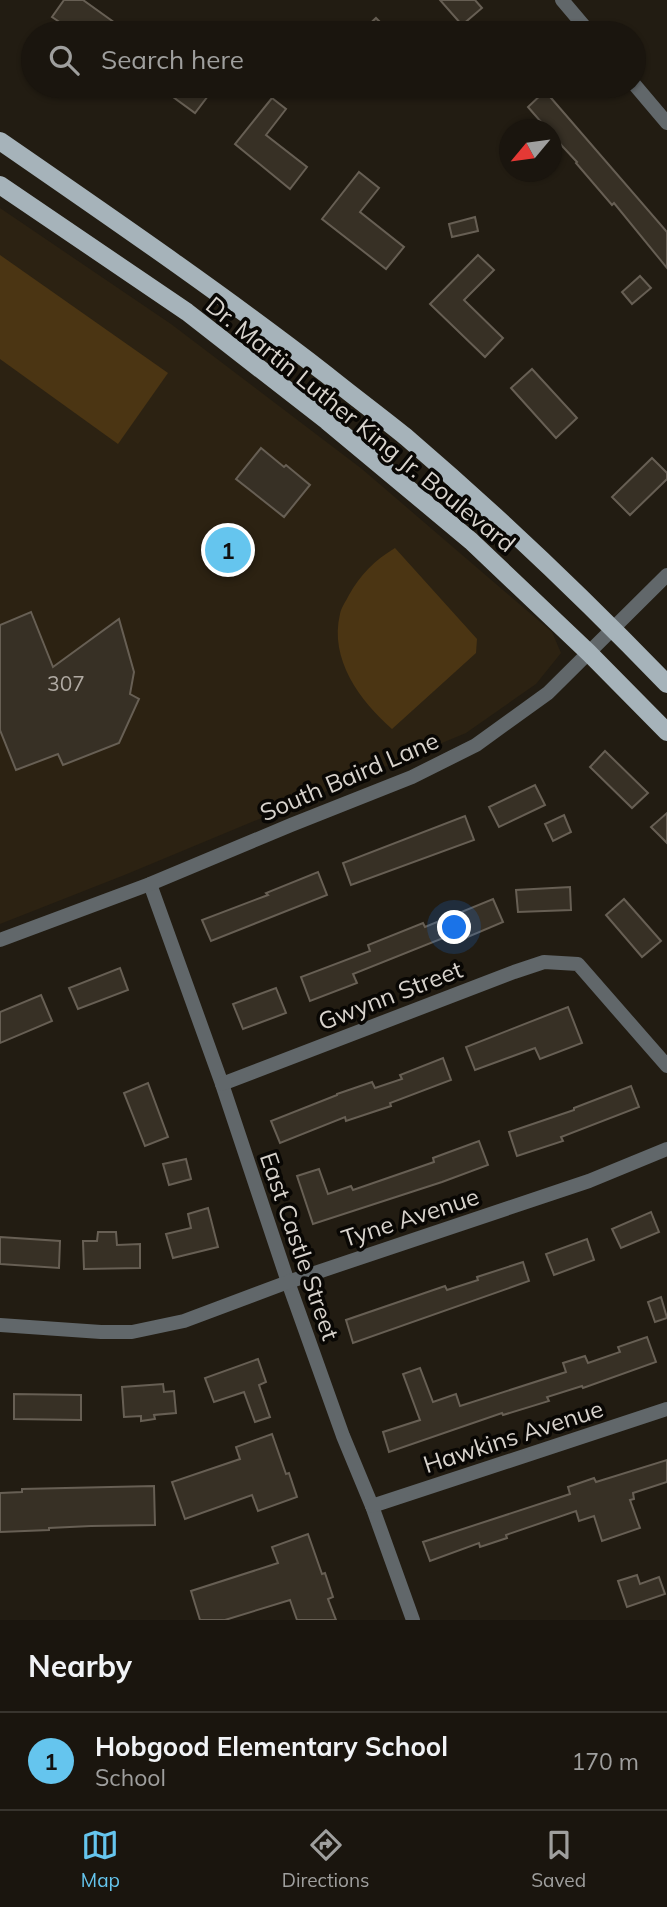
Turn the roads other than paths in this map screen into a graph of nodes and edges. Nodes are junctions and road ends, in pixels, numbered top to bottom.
1 (562, 0) edge
2 (580, 21) edge
3 (646, 98) edge
4 (667, 123) edge
5 (0, 141) edge
6 (0, 185) edge
7 (667, 575) edge
8 (613, 628) junction
9 (589, 653) junction
10 (667, 684) edge
11 (667, 732) edge
12 (150, 884) junction
13 (0, 940) edge
14 (667, 1066) edge
15 (222, 1084) junction
16 (667, 1149) edge
17 (288, 1282) junction
18 (0, 1325) edge
19 (667, 1409) edge
20 (372, 1506) junction
21 (413, 1620) edge

1 - 2 street
3 - 4 street
5 - 8 main road, Dr. Martin Luther King Jr. Boulevard
6 - 9 main road, Dr. Martin Luther King Jr. Boulevard
7 - 8 street, South Baird Lane
8 - 9 street, South Baird Lane
8 - 10 main road, Dr. Martin Luther King Jr. Boulevard
9 - 11 main road, Dr. Martin Luther King Jr. Boulevard
9 - 12 street, South Baird Lane
12 - 13 street, South Baird Lane
12 - 15 street, East Castle Street
14 - 15 street, Gwynn Street
15 - 17 street, East Castle Street
16 - 17 street, Tyne Avenue
17 - 18 street, Tyne Avenue
17 - 20 street, East Castle Street
19 - 20 street, Hawkins Avenue
20 - 21 street, East Castle Street

